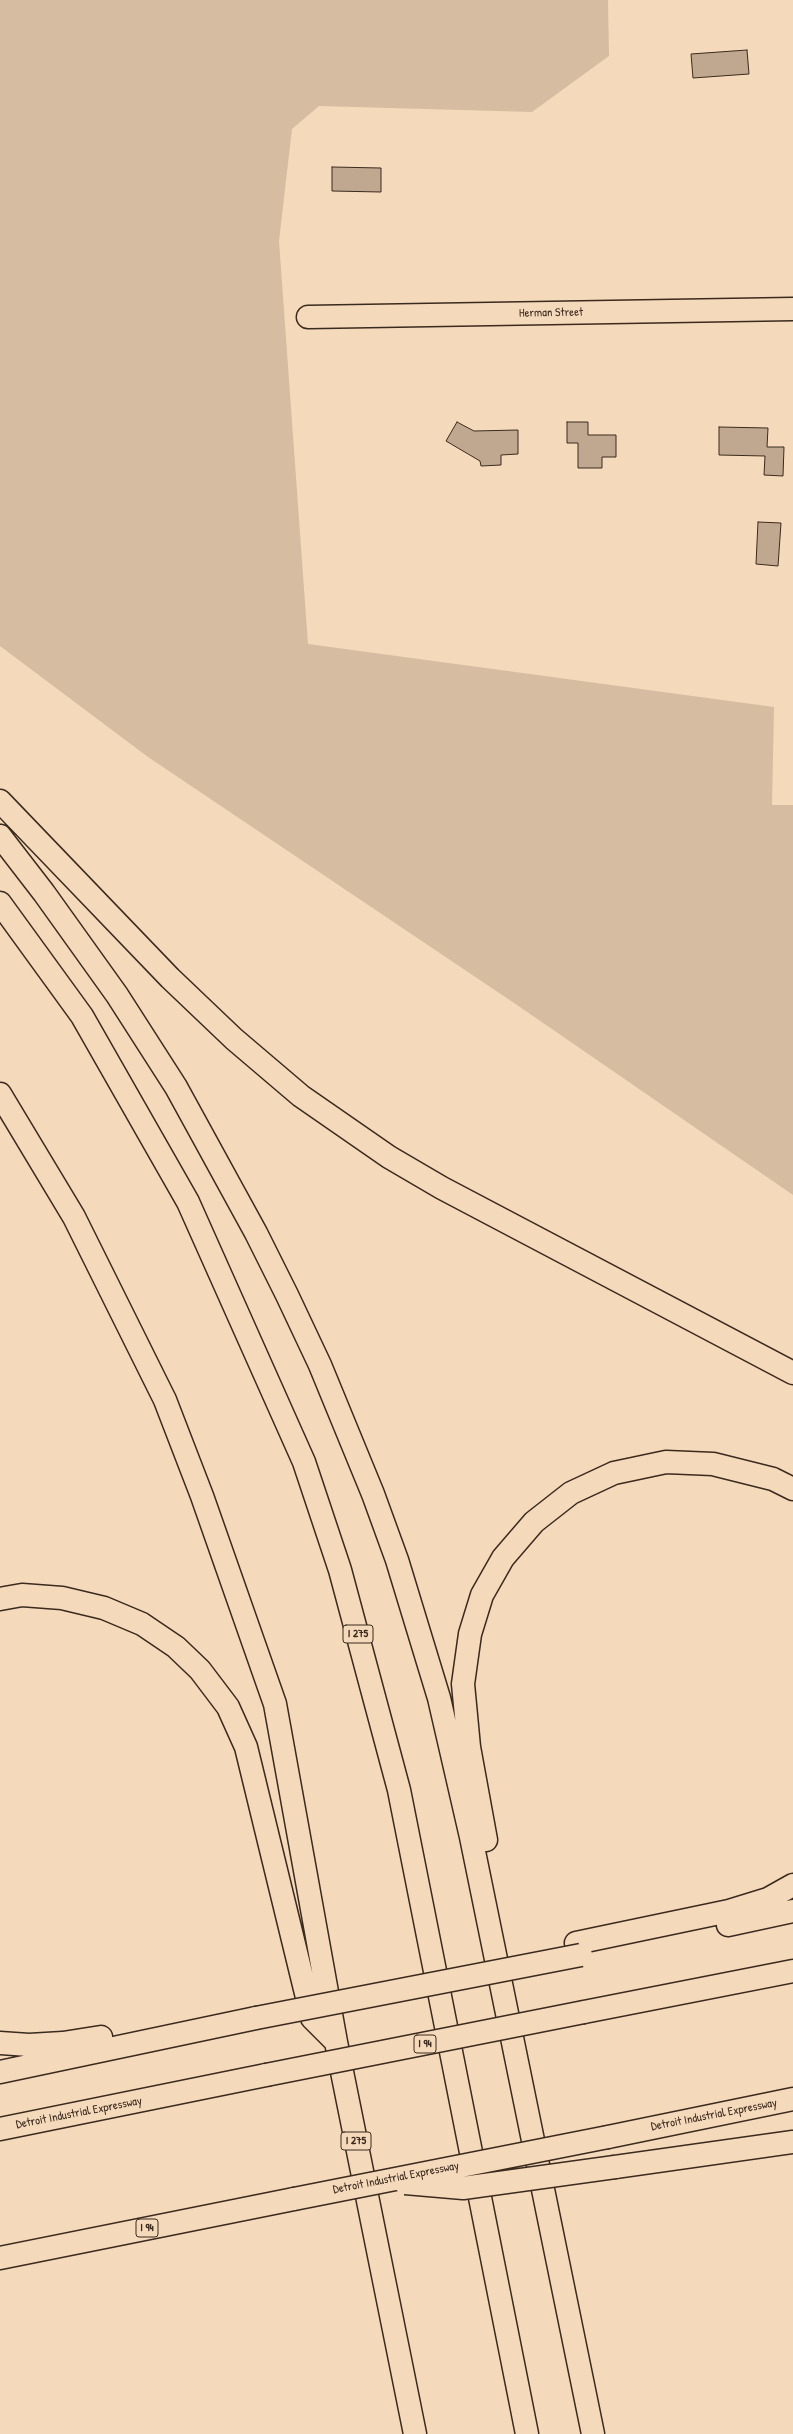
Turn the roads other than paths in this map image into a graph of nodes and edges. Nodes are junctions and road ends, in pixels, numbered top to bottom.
1 (793, 309) edge
2 (308, 317) dead end
3 (0, 800) edge
4 (0, 836) edge
5 (0, 903) edge
6 (0, 1094) edge
7 (793, 1374) edge
8 (793, 1489) edge
9 (0, 1599) edge
10 (793, 1885) edge
11 (793, 1911) edge
12 (578, 1949) junction
13 (793, 1971) edge
14 (256, 2018) junction
15 (336, 2042) junction
16 (0, 2043) edge
17 (516, 2056) junction
18 (0, 2072) edge
19 (793, 2099) edge
20 (0, 2129) edge
21 (793, 2142) edge
22 (380, 2181) junction
23 (0, 2258) edge
24 (561, 2276) junction
25 (415, 2434) edge
26 (527, 2434) edge
27 (593, 2434) edge
28 (607, 2434) edge

1 - 2 main road, Herman Street
3 - 7 main road
4 - 17 main road
5 - 26 main road, I 275
6 - 15 main road, I 275
8 - 17 main road
9 - 15 main road
10 - 12 main road
11 - 12 main road
12 - 14 main road, bridge
13 - 20 main road, Detroit Industrial Expressway / I 94, bridge
14 - 16 main road
14 - 18 main road
15 - 25 main road, I 275
17 - 24 main road
19 - 22 main road, Detroit Industrial Expressway / I 94, bridge
21 - 22 main road, bridge
22 - 23 main road, Detroit Industrial Expressway / I 94, bridge
24 - 27 main road
24 - 28 main road

